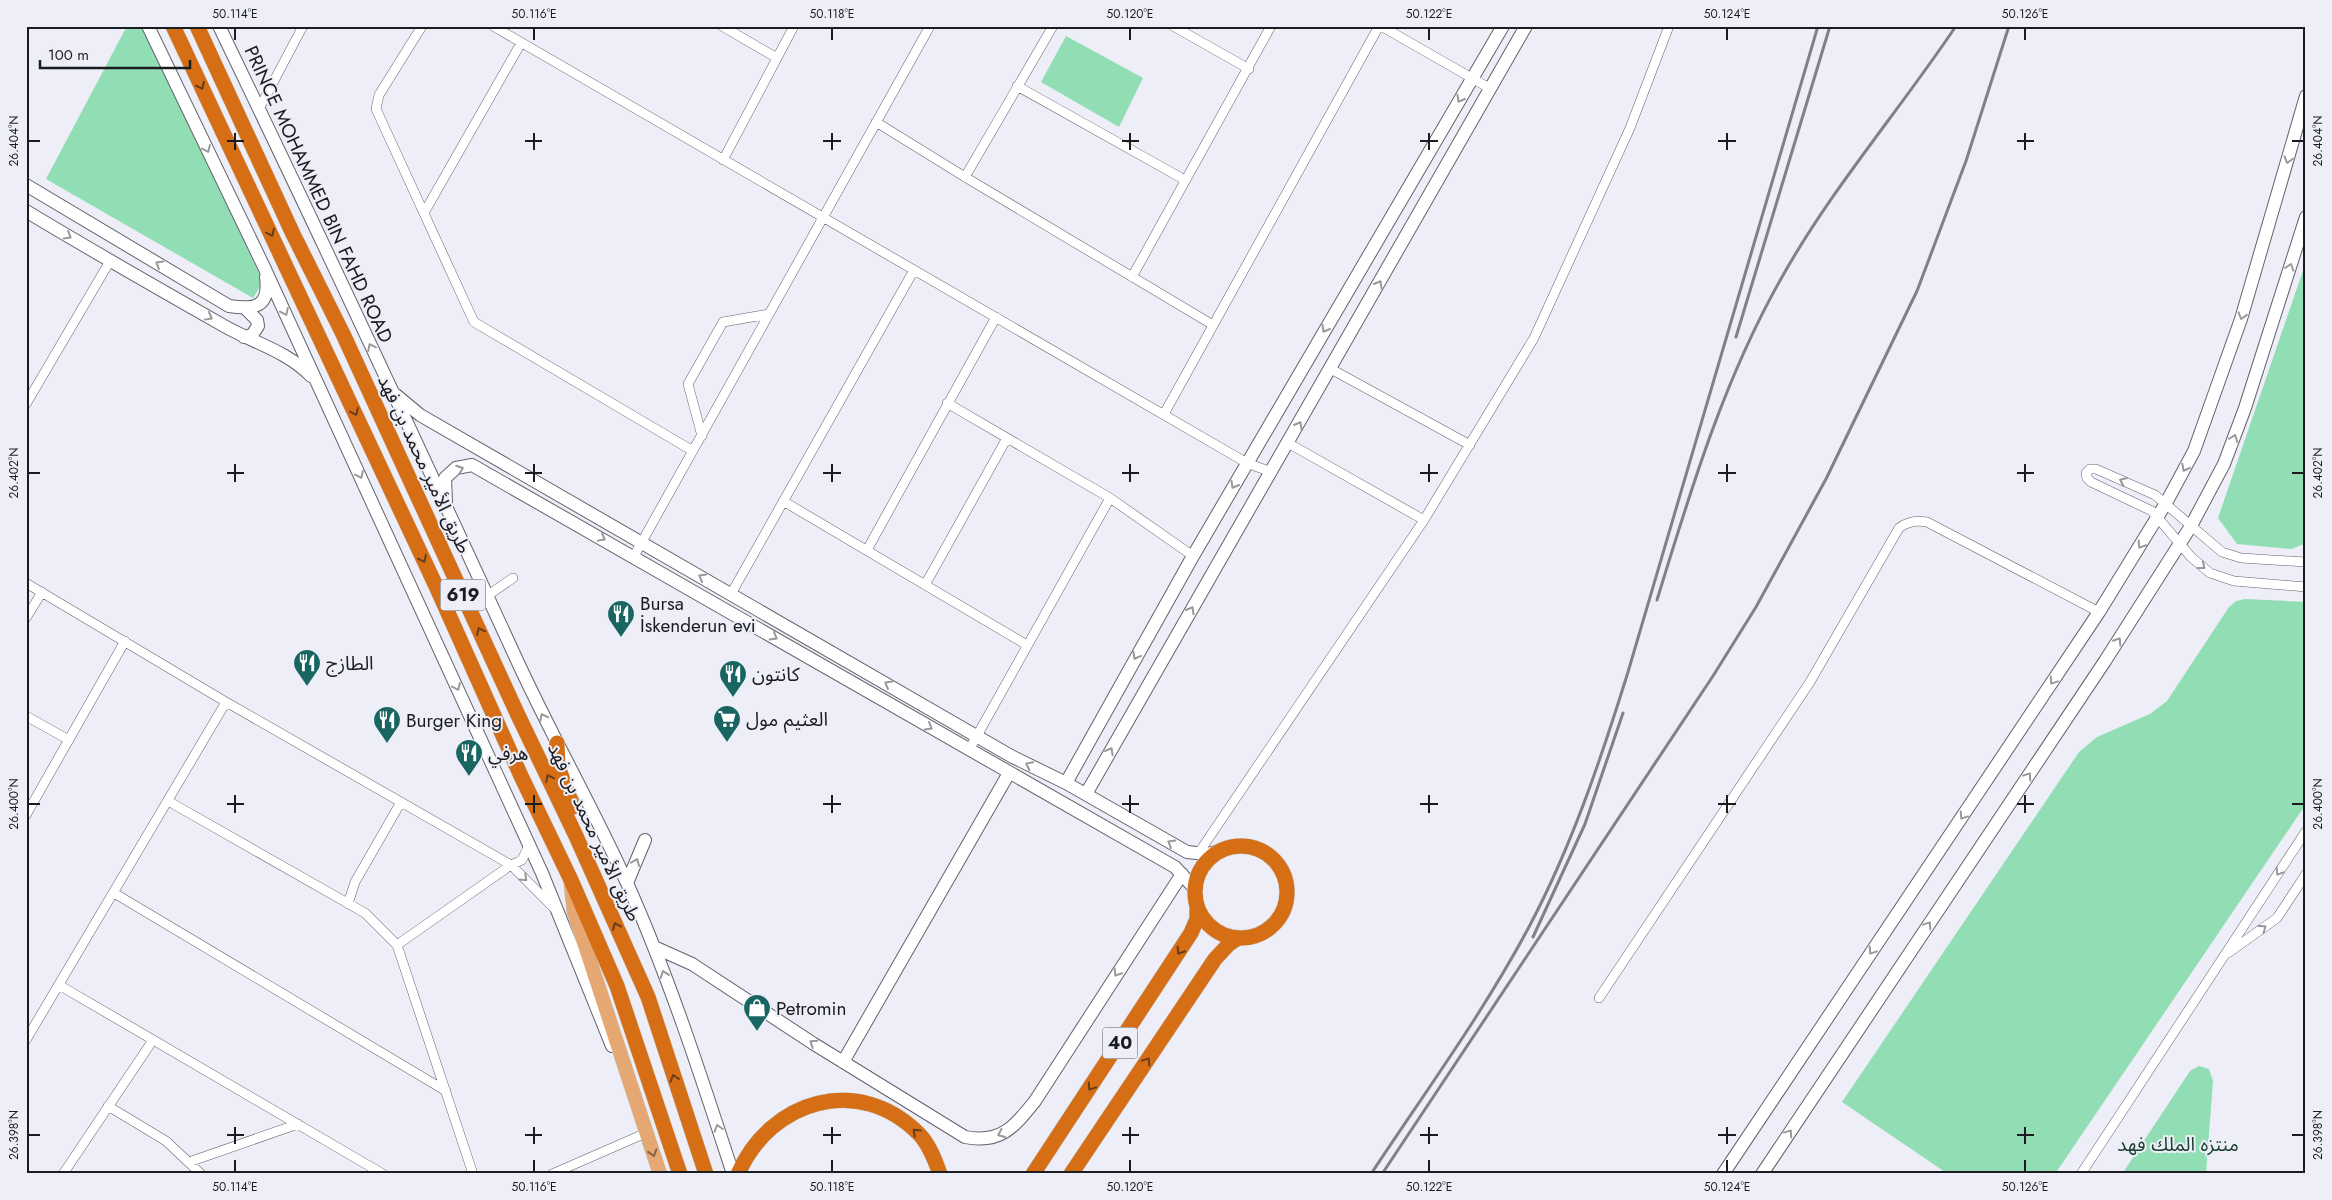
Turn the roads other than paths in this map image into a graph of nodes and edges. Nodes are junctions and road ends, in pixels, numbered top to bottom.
1 (148, 26) edge
2 (173, 26) edge
3 (197, 26) edge
4 (219, 26) edge
5 (303, 26) edge
6 (422, 26) edge
7 (493, 26) edge
8 (722, 26) edge
9 (794, 26) edge
10 (930, 26) edge
11 (1053, 26) edge
12 (1173, 26) edge
13 (1271, 26) edge
14 (1380, 26) edge
15 (1503, 26) edge
16 (1526, 26) edge
17 (1669, 26) edge
18 (522, 43) junction
19 (777, 58) junction
20 (1249, 69) junction
21 (1472, 78) junction
22 (1017, 86) junction
23 (1490, 89) junction
24 (2306, 96) edge
25 (259, 109) junction
26 (876, 122) junction
27 (723, 160) junction
28 (965, 178) junction
29 (1185, 180) junction
30 (26, 185) edge
31 (26, 211) edge
32 (424, 213) junction
33 (823, 217) junction
34 (2306, 217) edge
35 (110, 261) junction
36 (264, 267) junction
37 (914, 270) junction
38 (1132, 276) junction
39 (246, 309) junction
40 (769, 314) junction
41 (996, 317) junction
42 (1213, 325) junction
43 (244, 337) junction
44 (1331, 369) junction
45 (318, 383) junction
46 (393, 393) junction
47 (947, 403) junction
48 (26, 404) edge
49 (1164, 414) junction
50 (702, 436) junction
51 (1007, 438) junction
52 (1288, 443) junction
53 (1470, 446) junction
54 (694, 451) junction
55 (1247, 463) junction
56 (1271, 472) junction
57 (1110, 498) junction
58 (783, 501) junction
59 (2166, 503) junction
60 (447, 509) junction
61 (2158, 517) junction
62 (1424, 520) junction
63 (2191, 526) junction
64 (642, 543) junction
65 (2181, 544) junction
66 (866, 550) junction
67 (634, 556) junction
68 (1193, 556) junction
69 (2306, 562) edge
70 (512, 578) dead end
71 (26, 583) edge
72 (925, 585) junction
73 (2306, 586) edge
74 (42, 592) junction
75 (731, 594) junction
76 (487, 596) junction
77 (2099, 612) junction
78 (26, 618) edge
79 (124, 641) junction
80 (1027, 645) junction
81 (226, 702) junction
82 (26, 716) edge
83 (978, 736) junction
84 (69, 740) junction
85 (557, 744) junction
86 (969, 750) junction
87 (1008, 773) junction
88 (1066, 783) junction
89 (1086, 794) junction
90 (168, 801) junction
91 (401, 802) junction
92 (26, 815) edge
93 (2306, 831) edge
94 (576, 836) junction
95 (645, 840) dead end
96 (529, 844) junction
97 (1218, 852) junction
98 (1198, 854) junction
99 (511, 865) junction
100 (1182, 874) junction
101 (2306, 874) edge
102 (571, 880) junction
103 (627, 883) junction
104 (1195, 889) junction
105 (114, 893) junction
106 (348, 904) junction
107 (1197, 907) junction
108 (558, 911) junction
109 (1238, 938) junction
110 (397, 945) junction
111 (654, 947) junction
112 (2224, 956) junction
113 (59, 985) junction
114 (1599, 998) dead end
115 (26, 1040) edge
116 (153, 1040) junction
117 (843, 1062) junction
118 (446, 1091) junction
119 (108, 1106) junction
120 (298, 1124) junction
121 (646, 1133) junction
122 (189, 1162) junction
123 (63, 1174) edge
124 (201, 1174) edge
125 (383, 1174) edge
126 (473, 1174) edge
127 (552, 1174) edge
128 (660, 1174) edge
129 (680, 1174) edge
130 (706, 1174) edge
131 (734, 1174) edge
132 (738, 1174) edge
133 (940, 1174) edge
134 (1033, 1174) edge
135 (1071, 1174) edge
136 (1723, 1174) edge
137 (1762, 1174) edge
138 (2081, 1174) edge

1 -> 36 street
2 -> 102 highway, 619
94 -> 3 highway, طريق الأمير محمد بن فهد / 619
4 - 25 street, PRINCE MOHAMMED BIN FAHD ROAD
5 - 25 street
6 - 32 street
7 - 18 street
8 - 19 street
9 - 19 street
10 - 26 street
11 - 22 street
12 - 20 street
13 - 20 street
14 - 21 street
14 - 42 street
15 - 21 street
16 - 23 street
17 - 53 street
18 - 27 street
18 - 32 street
19 - 27 street
20 - 29 street
21 - 23 street
21 -> 55 street
22 - 28 street
22 - 29 street
44 -> 23 street
24 -> 59 street
46 -> 25 street, PRINCE MOHAMMED BIN FAHD ROAD
26 - 28 street
26 - 33 street
27 - 33 street
28 - 38 street
29 - 38 street
39 -> 30 street
31 -> 35 street
32 - 54 street
33 - 37 street
33 - 40 street
63 -> 34 street
35 -> 43 street
35 - 48 street
36 - 39 street
36 -> 45 street
37 - 41 street
37 - 58 street
38 - 42 street
39 - 43 street
40 - 50 street
40 - 50 street
41 - 47 street
41 - 49 street
42 - 49 street
43 - 45 street
52 -> 44 street
44 - 53 street
45 -> 96 street
46 - 60 street, PRINCE MOHAMMED BIN FAHD ROAD
46 - 64 street
47 - 51 street
47 - 66 street
49 - 55 street
50 - 54 street
51 - 57 street
51 - 72 street
52 - 56 street
52 - 62 street
53 - 62 street
54 - 64 street
55 - 56 street
55 -> 68 street
89 -> 56 street
57 - 68 street
57 - 80 street
58 - 66 street
58 - 75 street
59 - 61 street
59 -> 61 street
59 - 63 street
60 -> 67 street
60 - 76 street, PRINCE MOHAMMED BIN FAHD ROAD
61 - 65 street
61 -> 77 street
62 - 98 street
63 - 65 street
63 - 69 street
64 - 67 street
75 -> 64 street
65 -> 73 street
137 -> 65 street
66 - 72 street
67 -> 86 street
68 -> 88 street
70 - 76 street
71 - 74 street
72 - 80 street
74 - 78 street
74 - 79 street
83 -> 75 street
85 -> 76 street, PRINCE MOHAMMED BIN FAHD ROAD
77 - 114 street
77 -> 136 street
79 - 81 street
79 - 84 street
80 - 83 street
81 - 90 street
81 - 91 street
82 - 84 street
83 - 86 street
88 -> 83 street
84 - 92 street
85 - 94 highway
85 - 103 street, PRINCE MOHAMMED BIN FAHD ROAD
86 - 87 street
87 - 100 street
87 - 117 street
88 - 89 street
98 -> 89 street
90 - 105 street
90 - 106 street
91 - 99 street
91 - 106 street
93 -> 112 street
130 -> 94 highway, طريق الأمير محمد بن فهد / 619
103 -> 95 street
96 - 99 street
96 - 108 street
97 - 98 street
97 - 104 highway
97 - 109 highway
99 -> 108 street
99 - 110 street
100 - 104 street
100 -> 117 street
112 -> 101 street
102 - 121 main road
102 - 129 highway, 619
103 - 111 street, PRINCE MOHAMMED BIN FAHD ROAD
104 - 107 highway
105 - 113 street
105 - 118 street
106 - 110 street
107 - 109 highway
107 -> 134 highway, 40
108 - 121 street
135 -> 109 highway, 40
110 - 118 street
117 -> 111 street
131 -> 111 street, PRINCE MOHAMMED BIN FAHD ROAD
112 - 138 street
113 - 115 street
113 - 116 street
116 - 119 street
116 - 120 street
118 - 126 street
119 - 122 street
119 - 123 street
120 - 122 street
120 - 125 street
121 - 127 street
121 -> 128 main road
122 - 124 street
133 -> 132 highway

